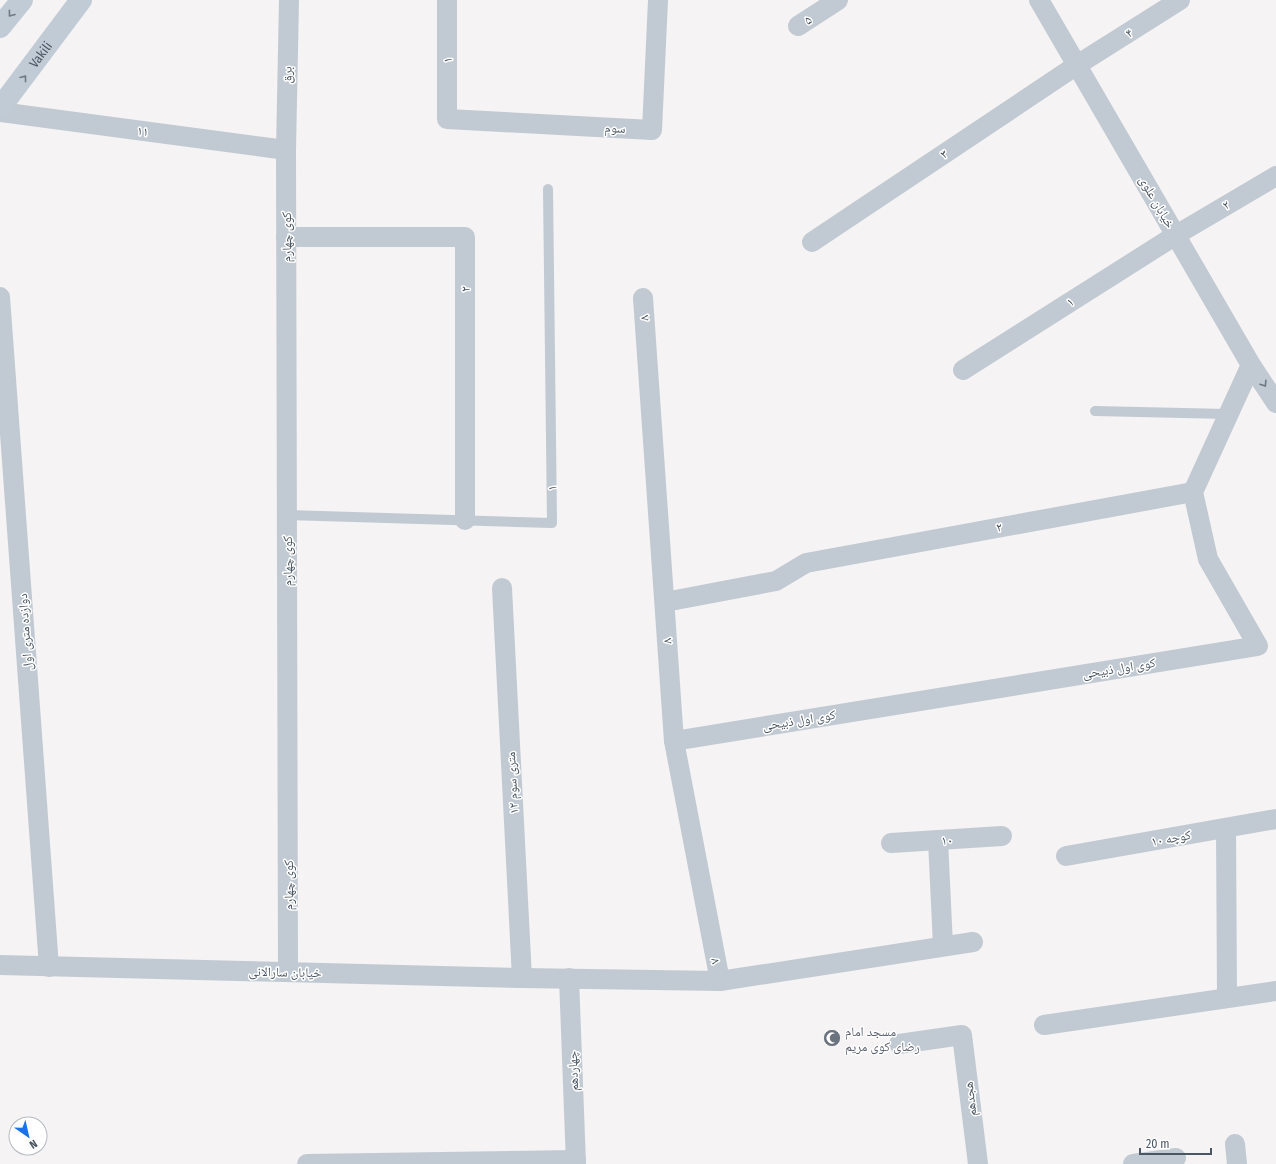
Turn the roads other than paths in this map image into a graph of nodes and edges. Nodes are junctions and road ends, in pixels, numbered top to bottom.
1 (22, 0) edge
2 (81, 0) edge
3 (289, 0) edge
4 (446, 0) edge
5 (658, 0) edge
6 (838, 0) edge
7 (1039, 0) edge
8 (1180, 0) edge
9 (798, 26) dead end
10 (0, 28) edge
11 (1077, 65) junction
12 (0, 108) edge
13 (0, 112) edge
14 (448, 119) joint
15 (286, 150) junction
16 (1276, 176) edge
17 (548, 188) dead end
18 (1176, 235) junction
19 (286, 237) junction
20 (812, 242) dead end
21 (0, 297) edge
22 (643, 298) dead end
23 (1251, 365) junction
24 (963, 370) dead end
25 (1276, 403) edge
26 (1095, 411) dead end
27 (1228, 414) junction
28 (1193, 492) junction
29 (287, 515) junction
30 (465, 520) junction
31 (502, 588) dead end
32 (664, 602) junction
33 (674, 741) junction
34 (1276, 819) edge
35 (1226, 829) junction
36 (1002, 836) dead end
37 (938, 840) junction
38 (891, 843) dead end
39 (1066, 856) dead end
40 (973, 942) dead end
41 (943, 946) junction
42 (0, 965) edge
43 (50, 967) junction
44 (288, 972) junction
45 (522, 978) junction
46 (569, 978) junction
47 (720, 980) junction
48 (1276, 990) edge
49 (1227, 998) junction
50 (1044, 1025) dead end
51 (899, 1044) dead end
52 (1235, 1144) dead end
53 (1176, 1158) dead end
54 (576, 1162) edge
55 (307, 1164) edge
56 (978, 1164) edge
57 (1133, 1164) edge
58 (1237, 1164) edge

1 -> 10 street
12 -> 2 street, Vakili
3 - 15 street, برق
4 - 14 street, ۱
5 - 14 street, سوم
6 - 9 street, ۵
7 - 11 street, خیابان علوی
8 - 11 street, ۴
11 - 18 street, خیابان علوی
11 - 20 street, ۳
13 - 15 street, ۱۱
15 - 19 street, کوی چهارم
16 - 18 street, ۲
17 - 30 lane, ۱
18 - 23 street, خیابان علوی
18 - 24 street, ۱
19 - 29 street, کوی چهارم
19 - 30 street, ۲
21 - 43 street, دوازده متری اول
22 - 32 street, ۸
23 -> 25 street, خیابان علوی
23 - 27 street
26 - 27 lane
27 - 28 street
28 - 32 street, ۲
28 - 33 street, کوی اول ذبیحی
29 - 30 lane, ۱
29 - 44 street, کوی چهارم
31 - 45 street, ۱۲ متری سوم
32 - 33 street, ۸
33 - 47 street, ۸
34 - 35 street, کوچه ۱۰
35 - 39 street, کوچه ۱۰
35 - 49 street
36 - 37 street, ۱۰
37 - 38 street, ۱۰
37 - 41 street
40 - 41 street, خیابان سارالانی
41 - 47 street, خیابان سارالانی
42 - 43 street, خیابان سارالانی
43 - 44 street, خیابان سارالانی
44 - 45 street, خیابان سارالانی
45 - 46 street, خیابان سارالانی
46 - 47 street, خیابان سارالانی
46 - 54 street, چهاردهم
48 - 49 street
49 - 50 street
51 - 56 street, هجدهم
52 - 58 street
53 - 57 street
54 - 55 street

